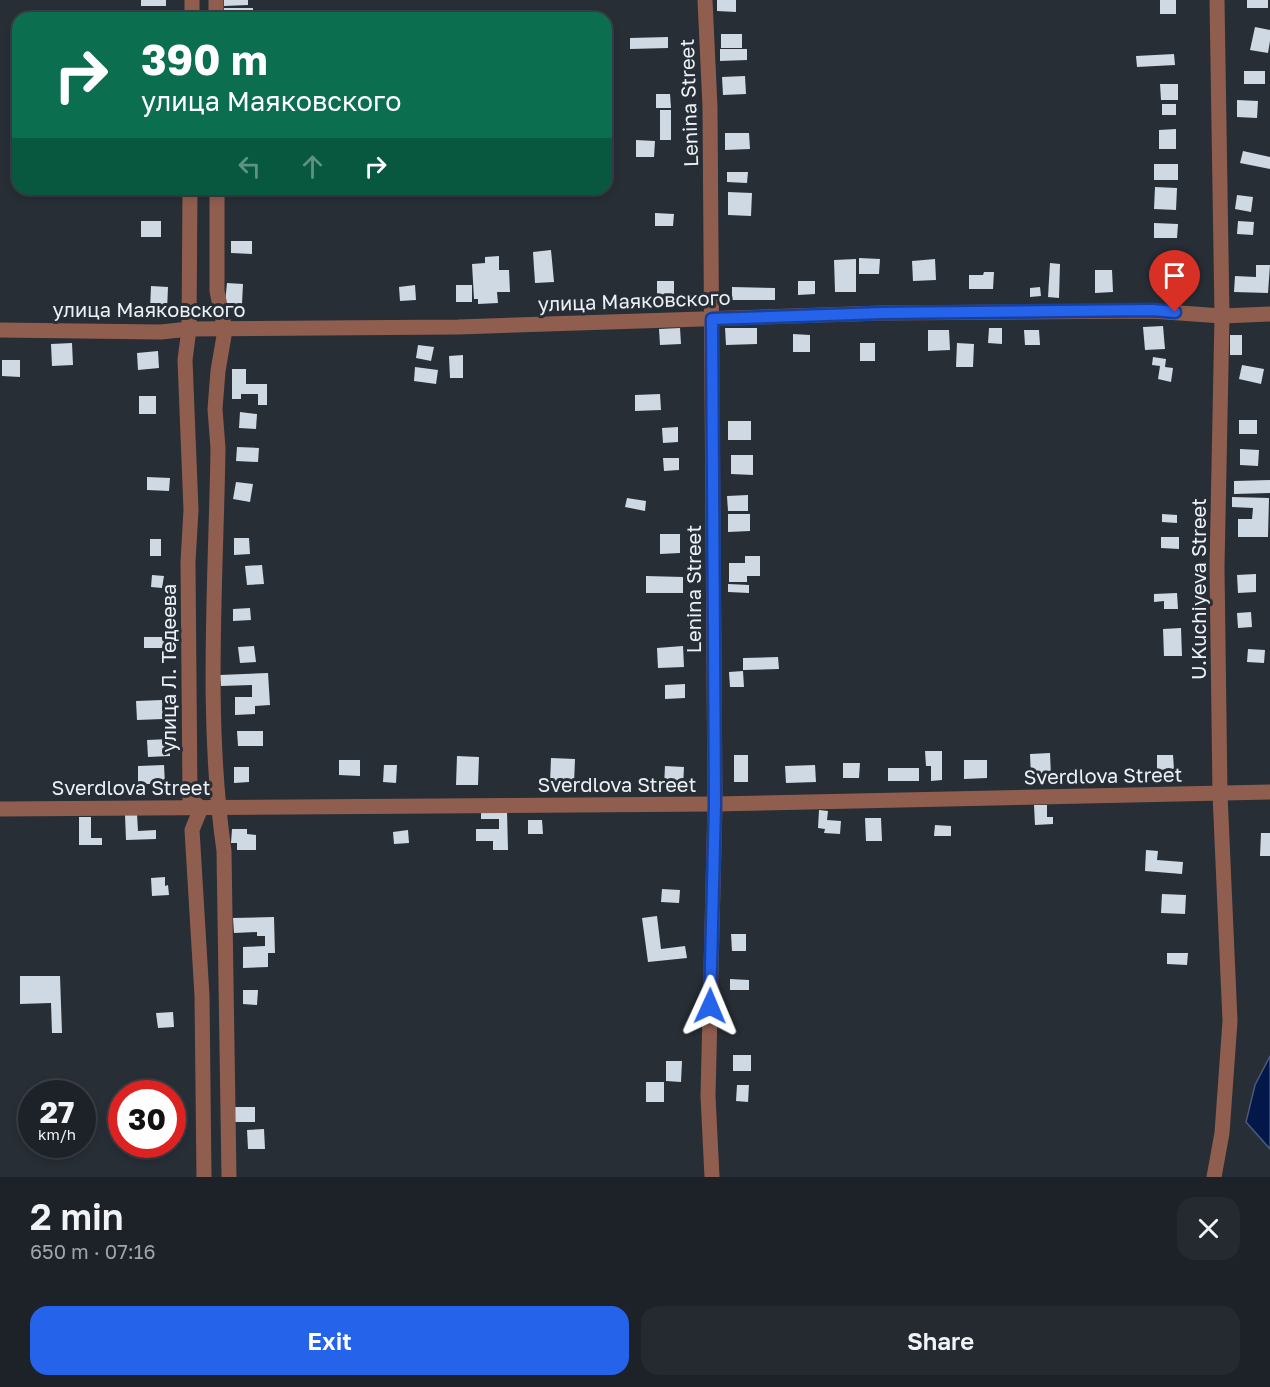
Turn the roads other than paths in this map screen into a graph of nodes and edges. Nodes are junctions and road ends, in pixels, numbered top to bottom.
1 (705, 0) edge
2 (1217, 0) edge
3 (190, 195) edge
4 (217, 195) edge
5 (1270, 314) edge
6 (1222, 316) junction
7 (712, 319) junction
8 (189, 329) junction
9 (0, 330) edge
10 (225, 330) junction
11 (1270, 792) edge
12 (1220, 794) junction
13 (715, 804) junction
14 (218, 807) junction
15 (201, 808) junction
16 (0, 809) edge
17 (204, 1177) edge
18 (229, 1177) edge
19 (712, 1177) edge
20 (1214, 1177) edge

1 - 7 street, Lenina Street
2 - 6 street, U.Kuchiyeva Street
3 - 8 street, улица Л. Тедеева
4 - 10 street
5 - 6 street, улица Маяковского
6 - 7 street, улица Маяковского
6 - 12 street, U.Kuchiyeva Street
7 - 10 street, улица Маяковского
7 - 13 street, Lenina Street
8 - 9 street, улица Маяковского
8 - 10 street, улица Маяковского
8 - 15 street, улица Л. Тедеева
10 - 14 street
11 - 12 street, Sverdlova Street
12 - 13 street, Sverdlova Street
12 - 20 street, U.Kuchiyeva Street
13 - 14 street, Sverdlova Street
13 - 19 street, Lenina Street
14 - 15 street, Sverdlova Street
14 - 18 street
15 - 16 street, Sverdlova Street
15 - 17 street

